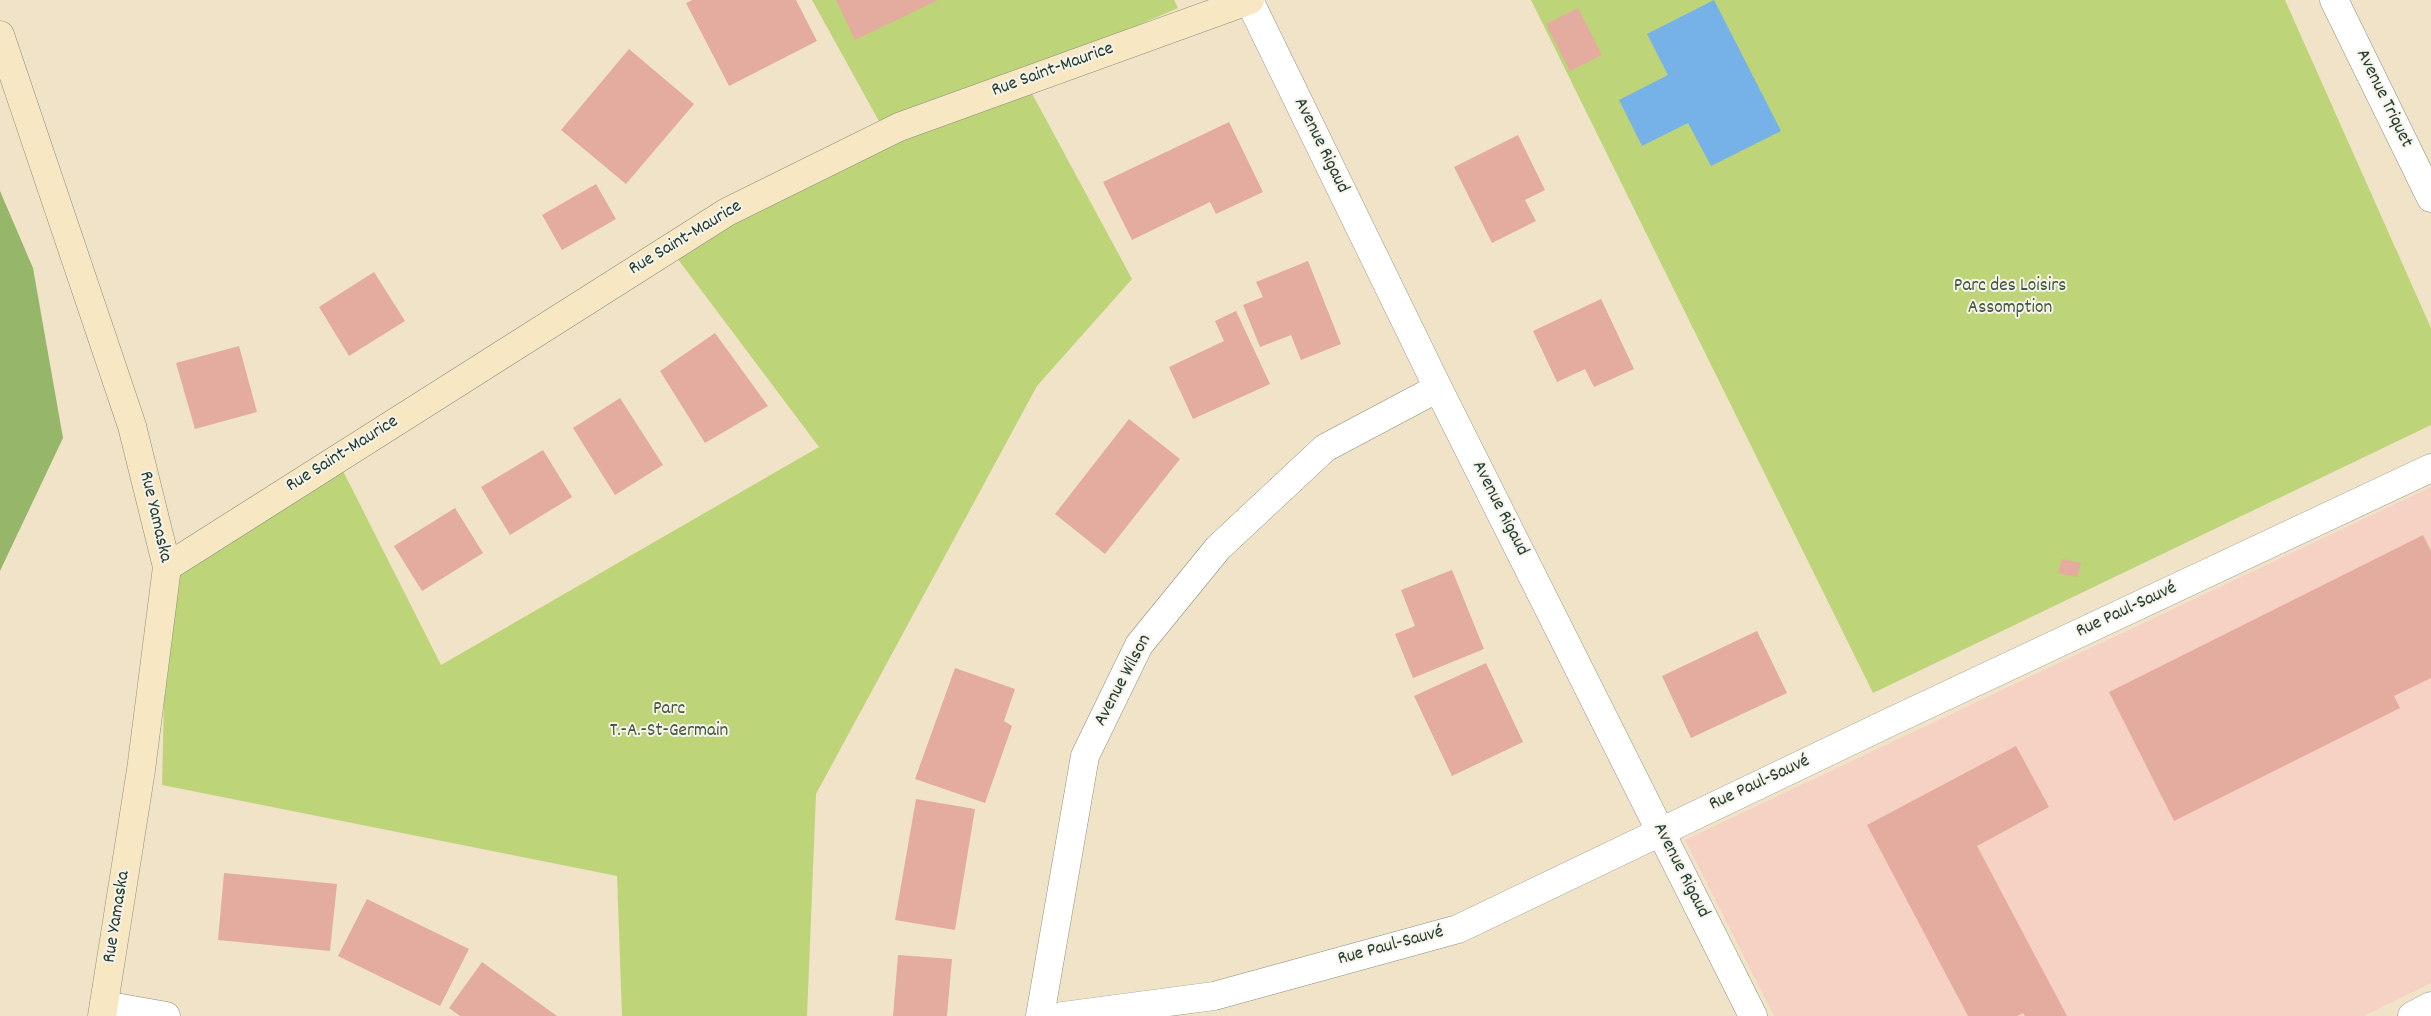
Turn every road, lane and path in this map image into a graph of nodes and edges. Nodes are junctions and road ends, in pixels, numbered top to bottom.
1 (1249, 0) edge
2 (2334, 0) edge
3 (0, 35) edge
4 (2431, 198) edge
5 (1438, 388) junction
6 (2431, 468) edge
7 (167, 567) junction
8 (1660, 831) junction
9 (2431, 1006) edge
10 (103, 1010) edge
11 (166, 1016) edge
12 (1040, 1016) edge
13 (1062, 1016) edge
14 (1753, 1016) edge
15 (2412, 1016) edge

1 - 5 street, Avenue Rigaud
1 - 7 street, Rue Saint-Maurice
2 - 4 street, Avenue Triquet
3 - 7 street, Rue Yamaska
5 - 8 street, Avenue Rigaud
5 - 12 street, Avenue Wilson
6 - 8 street, Rue Paul-Sauvé
7 - 10 street, Rue Yamaska
8 - 13 street, Rue Paul-Sauvé
8 - 14 street, Avenue Rigaud
9 - 15 street
10 - 11 street

